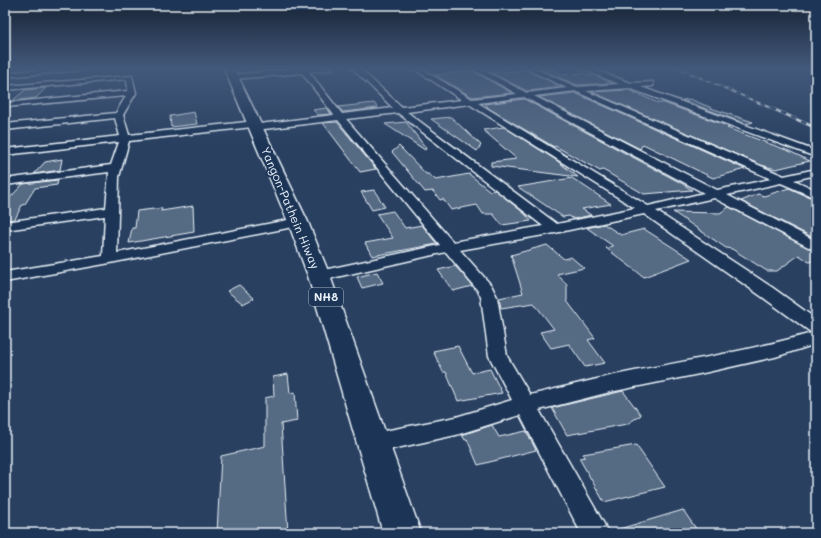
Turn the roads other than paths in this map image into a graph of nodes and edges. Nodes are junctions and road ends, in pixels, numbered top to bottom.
1 (131, 93) edge
2 (132, 93) edge
3 (241, 93) edge
4 (322, 93) edge
5 (382, 93) edge
6 (456, 93) edge
7 (522, 93) edge
8 (542, 93) edge
9 (585, 93) edge
10 (650, 93) edge
11 (526, 95) junction
12 (468, 101) junction
13 (5, 105) edge
14 (400, 110) junction
15 (118, 115) junction
16 (341, 118) junction
17 (255, 126) junction
18 (5, 127) edge
19 (125, 139) junction
20 (5, 152) edge
21 (816, 154) edge
22 (116, 168) junction
23 (816, 172) edge
24 (782, 180) junction
25 (5, 182) edge
26 (717, 194) junction
27 (816, 194) edge
28 (646, 210) junction
29 (112, 212) junction
30 (298, 222) junction
31 (5, 226) edge
32 (555, 229) junction
33 (816, 246) edge
34 (450, 247) junction
35 (110, 259) junction
36 (319, 276) junction
37 (5, 277) edge
38 (816, 328) edge
39 (816, 338) edge
40 (525, 405) junction
41 (374, 443) junction
42 (402, 533) edge
43 (595, 533) edge

1 - 13 street
2 - 15 street
3 - 17 highway, Yangon-Pathein Hiway / NH8
4 - 16 street
5 - 14 street
6 - 12 street
7 - 11 street
8 - 11 street
9 - 24 street
10 - 21 street
11 - 12 street
11 - 26 street
12 - 14 street
12 - 28 street
14 - 16 street
14 - 32 street
15 - 18 street
15 - 19 street
16 - 17 street
16 - 34 street
17 - 19 street
17 - 30 highway, Yangon-Pathein Hiway / NH8
19 - 20 street
19 - 22 street
22 - 25 street
22 - 29 street
23 - 24 street
24 - 26 street
24 - 27 street
26 - 28 street
26 - 33 street
28 - 32 street
28 - 38 street
29 - 31 street
29 - 35 street
30 - 35 street
30 - 36 highway, Yangon-Pathein Hiway / NH8
32 - 34 street
34 - 36 street
34 - 40 street
35 - 37 street
36 - 41 highway, Yangon-Pathein Hiway / NH8
39 - 40 street
40 - 41 street
40 - 43 street
41 - 42 highway, Yangon-Pathein Hiway / NH8

